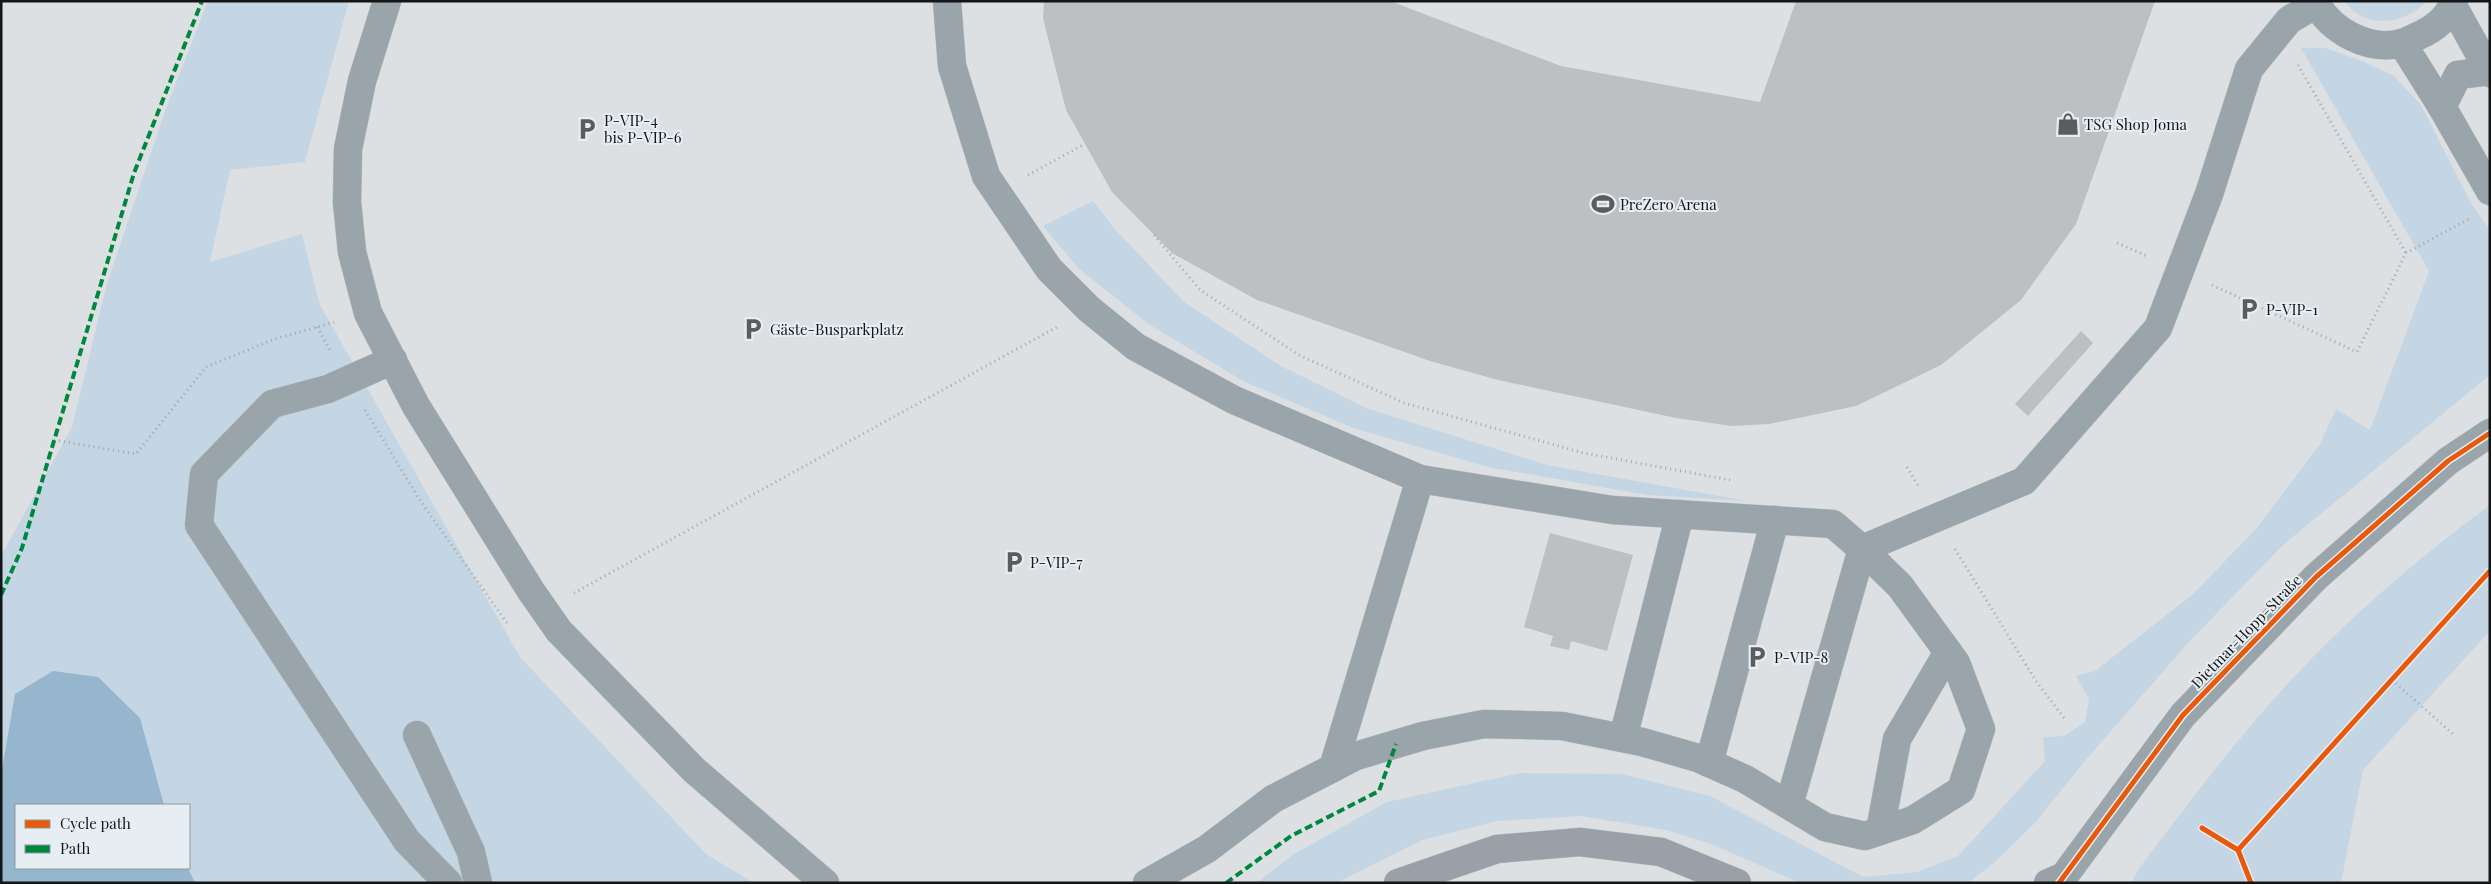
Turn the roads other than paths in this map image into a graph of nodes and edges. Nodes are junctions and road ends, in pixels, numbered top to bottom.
1 (387, 1) edge
2 (947, 1) edge
3 (2316, 2) edge
4 (2453, 4) edge
5 (2402, 43) junction
6 (2489, 72) edge
7 (2442, 106) junction
8 (2490, 191) edge
9 (392, 360) junction
10 (2490, 433) edge
11 (1420, 479) junction
12 (1680, 514) junction
13 (1775, 520) junction
14 (1862, 549) junction
15 (1948, 652) junction
16 (417, 735) dead end
17 (1623, 738) junction
18 (1709, 763) junction
19 (1333, 768) junction
20 (1789, 806) junction
21 (1880, 831) junction
22 (2058, 881) edge
23 (448, 883) edge
24 (478, 883) edge
25 (825, 883) edge
26 (1146, 883) edge
27 (1398, 883) edge
28 (1737, 883) edge

1 - 9 street
2 - 11 street
3 - 5 street
3 - 14 street
4 - 5 street
4 - 6 street
5 - 7 street
6 - 7 street
7 - 8 street
9 - 23 street
9 - 25 street
10 - 22 street, Dietmar-Hopp-Straße
11 - 12 street
11 - 19 street
12 - 13 street
12 - 17 street
13 - 14 street
13 - 18 street
14 - 15 street
14 - 20 street
15 - 21 street
15 - 21 street
16 - 24 street
17 - 18 street
17 - 19 street
18 - 20 street
19 - 26 street
20 - 21 street
27 - 28 highway

